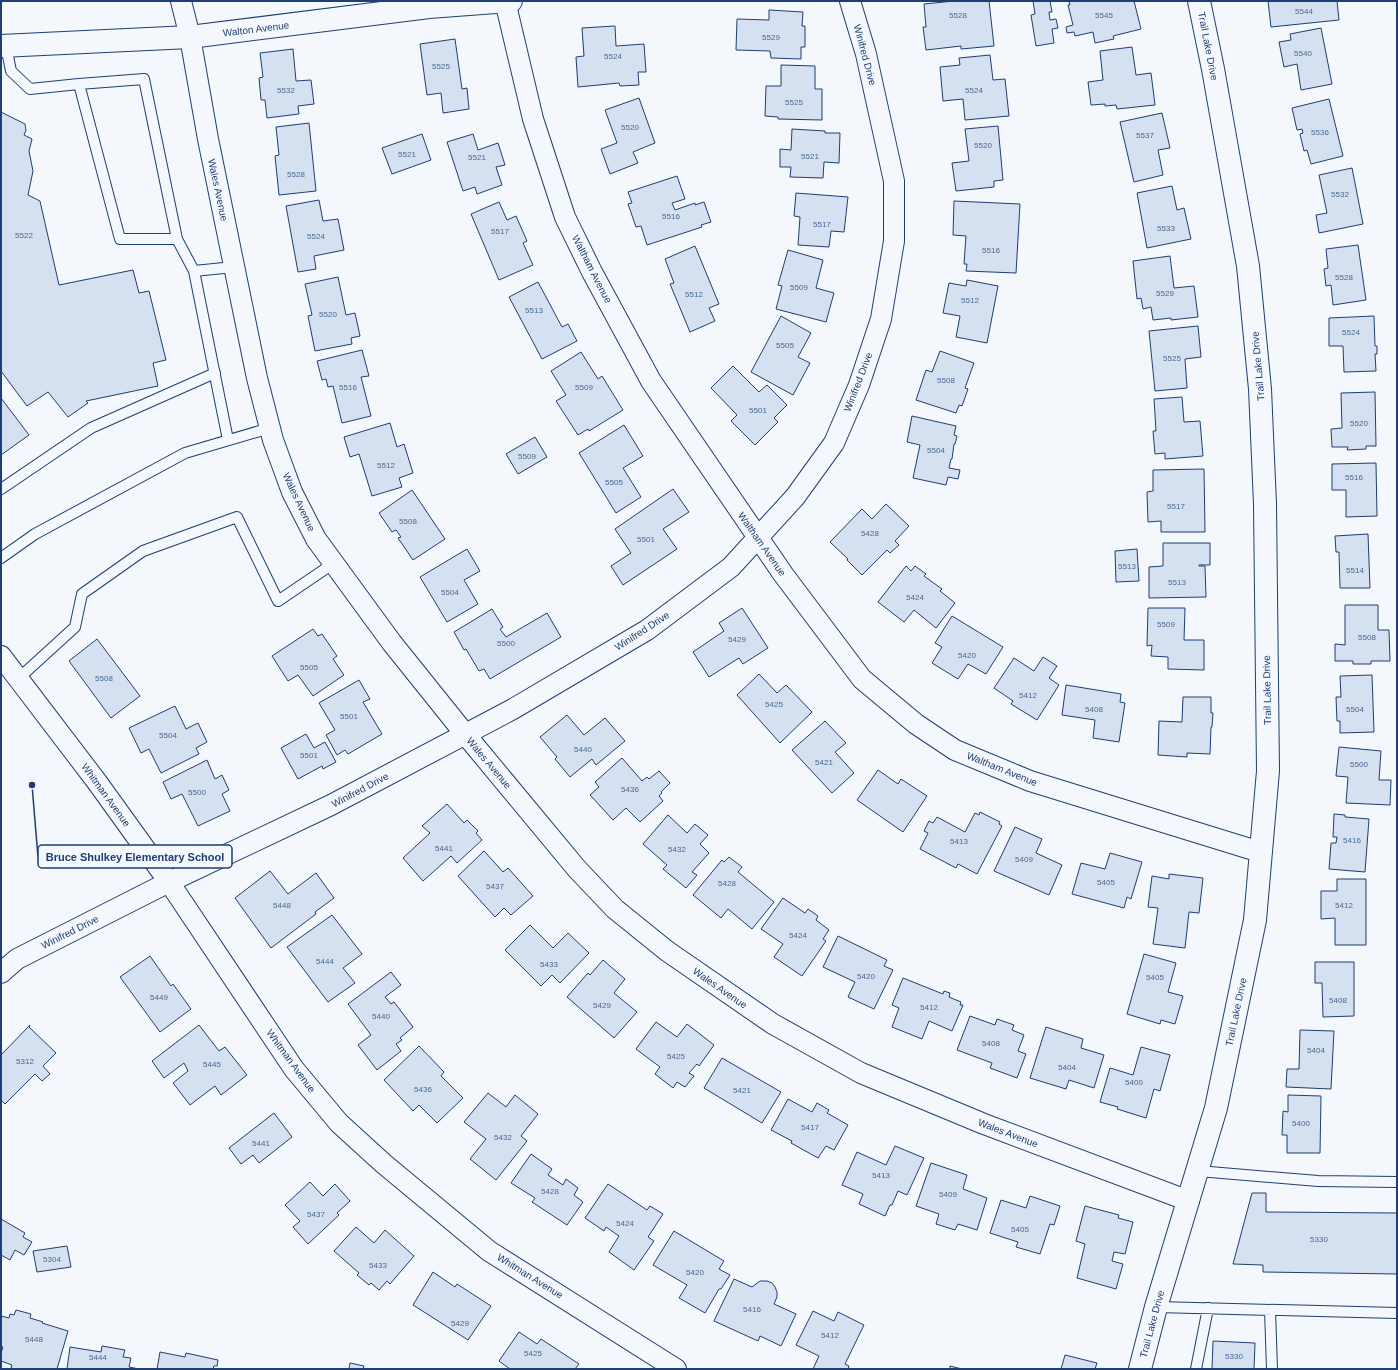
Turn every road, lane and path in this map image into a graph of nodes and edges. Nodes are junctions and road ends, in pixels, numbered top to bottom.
1 (181, 1) edge
2 (505, 1) edge
3 (511, 1) edge
4 (850, 1) edge
5 (1199, 1) edge
6 (190, 37) junction
7 (4, 46) edge
8 (79, 84) junction
9 (177, 239) junction
10 (234, 267) junction
11 (194, 271) junction
12 (214, 373) junction
13 (270, 428) junction
14 (228, 440) junction
15 (1, 489) edge
16 (758, 538) junction
17 (1, 558) edge
18 (334, 563) junction
19 (1, 656) edge
20 (18, 679) junction
21 (465, 734) junction
22 (1260, 852) junction
23 (169, 882) junction
24 (1, 973) edge
25 (1198, 1171) junction
26 (1397, 1182) edge
27 (1188, 1201) junction
28 (1156, 1307) junction
29 (1208, 1308) junction
30 (1270, 1310) junction
31 (1397, 1313) edge
32 (676, 1369) edge
33 (1140, 1369) edge
34 (1196, 1369) edge
35 (1272, 1369) edge

1 - 6 street, Wales Avenue
2 - 3 street, Walton Avenue
2 - 6 street, Walton Avenue
2 - 16 street, Waltham Avenue
4 - 16 street, Winifred Drive
5 - 22 street, Trail Lake Drive
6 - 7 street, Walton Avenue
6 - 10 street, Wales Avenue
7 - 8 lane
8 - 9 lane
8 - 9 lane
9 - 11 lane
10 - 11 lane
10 - 13 street, Wales Avenue
11 - 12 lane
12 - 14 lane
12 - 15 lane
13 - 14 lane
13 - 18 street, Wales Avenue
14 - 17 lane
16 - 21 street, Winifred Drive
16 - 22 street, Waltham Avenue
18 - 20 lane
18 - 21 street, Wales Avenue
19 - 20 street, Whitman Avenue
20 - 23 street, Whitman Avenue
21 - 23 street, Winifred Drive
21 - 27 street, Wales Avenue
22 - 25 street, Trail Lake Drive
23 - 24 street, Winifred Drive
23 - 32 street, Whitman Avenue
25 - 26 lane
25 - 27 street, Trail Lake Drive
27 - 28 street, Trail Lake Drive
28 - 29 lane
28 - 33 street, Trail Lake Drive
29 - 30 lane
29 - 34 lane
30 - 31 lane
30 - 35 lane

